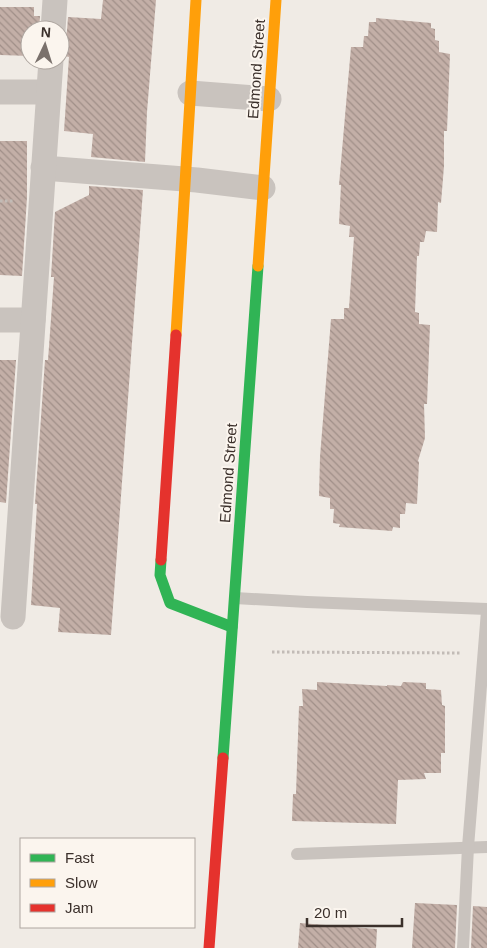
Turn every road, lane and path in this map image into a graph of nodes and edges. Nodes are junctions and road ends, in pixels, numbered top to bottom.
1 (54, 0) edge
2 (196, 0) edge
3 (276, 0) edge
4 (53, 20) edge
5 (49, 70) edge
6 (0, 92) edge
7 (48, 92) junction
8 (190, 93) junction
9 (269, 99) junction
10 (43, 168) junction
11 (185, 180) junction
12 (263, 188) junction
13 (0, 320) edge
14 (33, 320) junction
15 (9, 533) edge
16 (235, 598) junction
17 (487, 610) edge
18 (13, 617) dead end
19 (232, 626) junction
20 (272, 652) dead end
21 (484, 653) junction
22 (468, 847) junction
23 (487, 847) edge
24 (297, 854) dead end
25 (208, 948) edge
26 (462, 948) edge

1 - 4 street
2 - 8 street
3 - 9 street, Edmond Street
5 - 7 street
6 - 7 street
7 - 10 street
8 - 9 street
8 - 11 street
9 - 12 street, Edmond Street
10 - 11 street
10 - 14 street
11 - 12 street
11 - 19 street
12 - 16 street, Edmond Street
13 - 14 street
14 - 15 street
15 - 18 street
16 - 17 lane
16 - 19 street, Edmond Street
17 - 21 lane
19 - 25 street, Edmond Street
20 - 21 path
21 - 22 lane
22 - 23 lane
22 - 24 lane
22 - 26 lane

